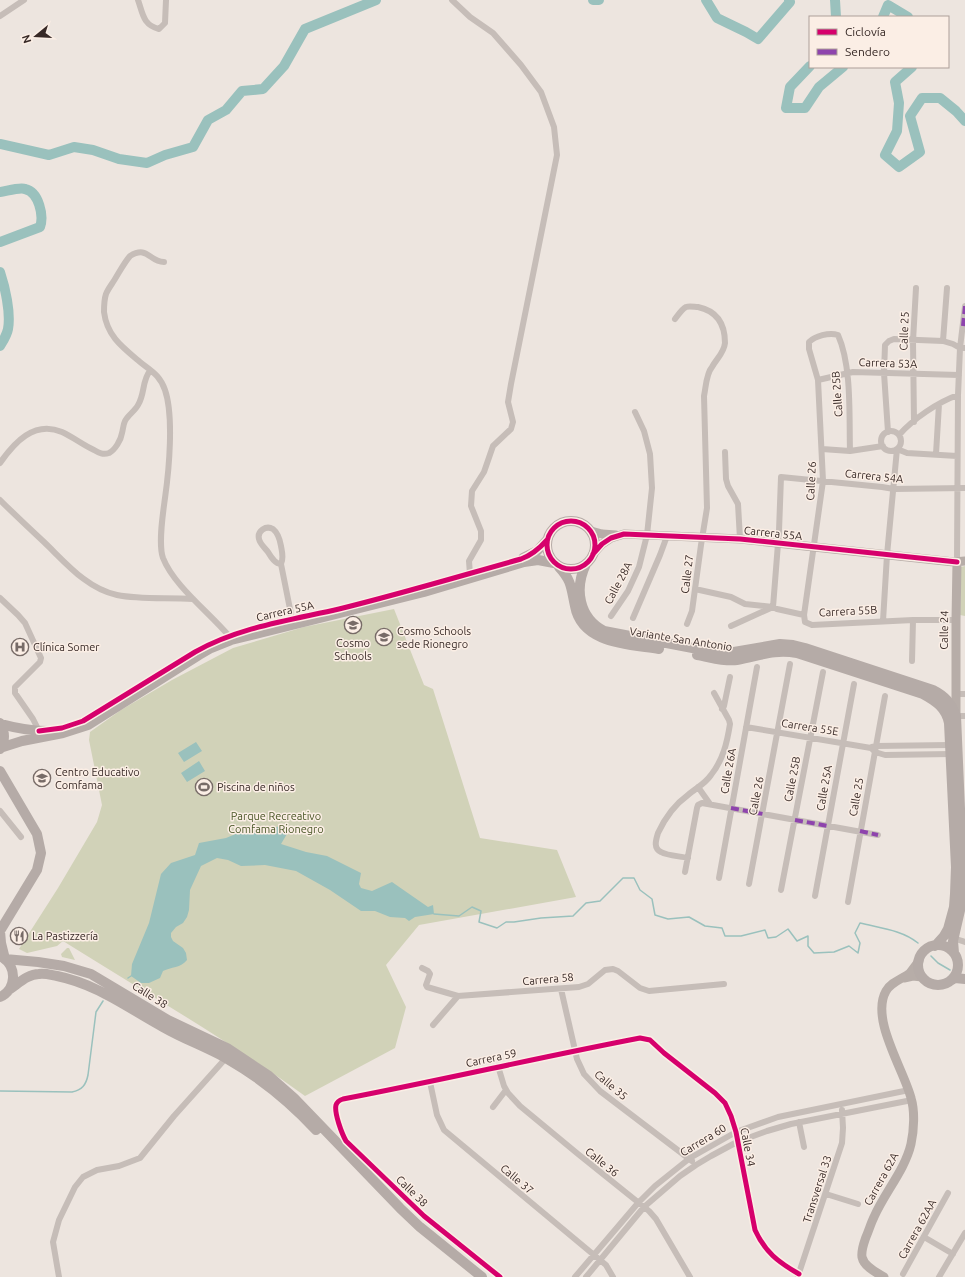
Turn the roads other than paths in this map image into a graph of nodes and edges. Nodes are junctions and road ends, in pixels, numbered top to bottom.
1 (24, 0) edge
2 (138, 0) edge
3 (166, 0) edge
4 (452, 0) edge
5 (0, 16) edge
6 (164, 262) dead end
7 (916, 288) dead end
8 (947, 288) dead end
9 (965, 306) edge
10 (675, 318) dead end
11 (913, 340) junction
12 (944, 341) junction
13 (962, 348) edge
14 (809, 349) joint
15 (150, 371) junction
16 (847, 372) junction
17 (884, 373) junction
18 (914, 374) junction
19 (959, 375) junction
20 (818, 380) junction
21 (958, 396) junction
22 (939, 404) junction
23 (635, 412) dead end
24 (914, 422) junction
25 (888, 432) junction
26 (899, 435) junction
27 (883, 446) junction
28 (822, 449) junction
29 (896, 449) junction
30 (850, 451) junction
31 (725, 452) dead end
32 (936, 454) junction
33 (957, 456) junction
34 (0, 463) edge
35 (823, 481) junction
36 (957, 488) junction
37 (965, 488) edge
38 (894, 489) junction
39 (0, 500) edge
40 (591, 531) junction
41 (647, 535) junction
42 (618, 536) junction
43 (667, 536) junction
44 (702, 538) junction
45 (740, 539) junction
46 (547, 540) junction
47 (778, 543) junction
48 (814, 547) junction
49 (593, 554) junction
50 (887, 556) junction
51 (961, 562) edge
52 (281, 564) junction
53 (586, 564) junction
54 (557, 565) junction
55 (470, 574) junction
56 (695, 589) junction
57 (0, 598) edge
58 (193, 599) junction
59 (773, 607) junction
60 (804, 615) junction
61 (611, 616) dead end
62 (633, 618) dead end
63 (292, 619) junction
64 (913, 620) junction
65 (960, 620) edge
66 (883, 621) junction
67 (687, 624) dead end
68 (731, 626) dead end
69 (229, 636) junction
70 (912, 661) dead end
71 (790, 664) dead end
72 (757, 668) dead end
73 (823, 672) dead end
74 (730, 677) dead end
75 (854, 684) dead end
76 (714, 693) dead end
77 (955, 694) junction
78 (965, 694) edge
79 (885, 696) dead end
80 (945, 697) junction
81 (722, 709) junction
82 (956, 716) edge
83 (0, 723) edge
84 (746, 727) junction
85 (39, 731) junction
86 (778, 732) junction
87 (810, 737) junction
88 (843, 742) junction
89 (956, 745) edge
90 (874, 748) junction
91 (0, 749) edge
92 (0, 770) edge
93 (698, 787) junction
94 (710, 804) junction
95 (732, 808) junction
96 (0, 811) edge
97 (763, 814) junction
98 (795, 820) junction
99 (828, 826) junction
100 (860, 831) junction
101 (878, 835) dead end
102 (21, 837) dead end
103 (688, 858) junction
104 (685, 872) dead end
105 (719, 878) dead end
106 (749, 884) dead end
107 (781, 890) dead end
108 (815, 896) dead end
109 (848, 902) dead end
110 (0, 931) edge
111 (953, 938) junction
112 (965, 942) edge
113 (935, 946) junction
114 (3, 958) edge
115 (919, 961) junction
116 (959, 962) edge
117 (422, 968) dead end
118 (922, 977) junction
119 (965, 979) edge
120 (899, 980) junction
121 (950, 981) junction
122 (724, 984) dead end
123 (10, 989) junction
124 (561, 989) junction
125 (458, 996) junction
126 (0, 998) edge
127 (433, 1025) dead end
128 (650, 1040) joint
129 (574, 1050) junction
130 (226, 1058) junction
131 (498, 1066) junction
132 (430, 1082) junction
133 (506, 1090) junction
134 (909, 1090) junction
135 (912, 1100) junction
136 (338, 1102) joint
137 (841, 1105) junction
138 (493, 1107) dead end
139 (842, 1114) junction
140 (799, 1122) junction
141 (736, 1132) junction
142 (738, 1142) junction
143 (804, 1147) dead end
144 (690, 1158) junction
145 (696, 1164) junction
146 (948, 1193) dead end
147 (826, 1194) junction
148 (638, 1203) junction
149 (858, 1204) dead end
150 (644, 1207) junction
151 (965, 1233) edge
152 (924, 1237) junction
153 (953, 1254) junction
154 (594, 1255) junction
155 (600, 1260) junction
156 (869, 1273) edge
157 (903, 1274) dead end
158 (799, 1275) edge
159 (59, 1277) edge
160 (471, 1277) edge
161 (482, 1277) edge
162 (500, 1277) edge
163 (575, 1277) edge
164 (586, 1277) edge
165 (613, 1277) edge
166 (690, 1277) edge
167 (884, 1277) edge
168 (940, 1277) edge

1 - 5 street
2 - 3 street
4 - 55 street
6 - 15 street
7 - 11 street, Calle 25
8 - 12 street
9 - 13 street, Calle 24
10 - 44 street, Calle 27
11 - 12 street
11 - 17 street
11 - 18 street, Calle 25
12 - 13 street
13 - 19 street, Calle 24
14 - 16 street, Calle 25B
14 - 20 street, Calle 26
15 - 34 street
15 - 58 street
16 - 17 street, Carrera 53A
16 - 20 street, Carrera 53A
16 - 30 street, Calle 25B
17 - 18 street, Carrera 53A
17 - 25 street
18 - 19 street, Carrera 53A
18 - 24 street, Calle 25
19 - 21 street, Calle 24
20 - 28 street, Calle 26
21 - 22 street
21 - 33 street, Calle 24
22 - 24 street
22 - 32 street
23 - 41 street, Calle 28A
24 - 26 street
25 - 26 street
25 - 27 street
26 - 29 street
27 - 29 street
27 - 30 street
28 - 30 street
28 - 35 street, Calle 26
29 - 32 street
29 - 38 street
31 - 45 street
32 - 33 street
33 - 36 street, Calle 24
35 - 38 street, Carrera 54A
35 - 47 street, Carrera 54A
35 - 48 street, Calle 26
36 - 37 street, Carrera 54A
36 - 38 street, Carrera 54A
36 - 51 street, Calle 24
38 - 50 street
39 - 58 street
40 - 42 street, Carrera 55A
40 - 46 main road
40 - 49 main road
41 - 42 street, Carrera 55A
41 - 43 street, Carrera 55A
41 - 61 street, Calle 28A
42 - 49 street, Carrera 55A
43 - 44 street, Carrera 55A
43 - 62 street
44 - 45 street, Carrera 55A
44 - 56 street, Calle 27
45 - 47 street, Carrera 55A
46 - 54 main road
46 - 55 main road, Carrera 55A
47 - 48 street, Carrera 55A
47 - 59 street
48 - 50 street, Carrera 55A
48 - 60 street, Calle 26
49 - 53 main road
50 - 51 street, Carrera 55A
50 - 66 street
51 - 65 street, Calle 24
52 - 52 street
52 - 63 street
53 - 54 main road
53 - 80 main road, Variante San Antonio
54 - 82 main road, Variante San Antonio
54 - 91 main road, Carrera 55A
55 - 63 main road, Carrera 55A
56 - 59 street, Carrera 55B
56 - 67 street, Calle 27
57 - 85 street
58 - 69 street
59 - 60 street, Carrera 55B
59 - 68 street
60 - 66 street, Carrera 55B
63 - 69 main road, Carrera 55A
64 - 65 street, Carrera 55B
64 - 66 street, Carrera 55B
64 - 70 street
65 - 77 street, Calle 24
69 - 85 main road, Carrera 55A
71 - 86 street, Calle 26
72 - 84 street, Calle 26A
73 - 87 street, Calle 25B
74 - 81 street
75 - 88 street, Calle 25A
76 - 81 street
77 - 78 street
77 - 80 street
77 - 82 street, Calle 24
79 - 90 street, Calle 25
80 - 82 main road
81 - 93 street
82 - 89 main road, Calle 24
83 - 85 main road, Carrera 55A
83 - 91 main road
84 - 86 street, Carrera 55E
84 - 95 street, Calle 26A
86 - 87 street, Carrera 55E
86 - 97 street, Calle 26
87 - 88 street, Carrera 55E
87 - 98 street, Calle 25B
88 - 90 street, Carrera 55E
88 - 99 street, Calle 25A
89 - 90 street, Carrera 55E
89 - 90 street, Carrera 55E
89 - 111 main road, Calle 24
89 - 113 main road, Calle 24
90 - 100 street, Calle 25
92 - 110 main road
93 - 94 street
93 - 103 street
94 - 95 street
94 - 103 street
95 - 97 street
95 - 105 street, Calle 26A
96 - 102 street
97 - 98 street
97 - 106 street, Calle 26
98 - 99 street
98 - 107 street, Calle 25B
99 - 100 street
99 - 108 street, Calle 25A
100 - 101 street
100 - 109 street, Calle 25
103 - 104 street
110 - 114 main road
111 - 112 street
111 - 116 main road, Calle 24
113 - 115 main road
113 - 116 main road
114 - 123 main road
114 - 161 main road, Calle 38
115 - 118 main road
115 - 120 street, Carrera 62A
116 - 121 main road
117 - 125 street
118 - 120 street
118 - 121 main road
119 - 121 main road
120 - 134 street, Carrera 62A
122 - 124 street, Carrera 58
123 - 126 main road, Calle 38
123 - 130 main road, Calle 38
124 - 125 street, Carrera 58
124 - 129 street, Calle 35
125 - 127 street
128 - 129 street, Carrera 59
128 - 141 street, Calle 34
129 - 131 street, Carrera 59
129 - 144 street, Calle 35
130 - 159 street
130 - 160 main road, Calle 38
131 - 132 street, Carrera 59
131 - 133 street, Calle 36
132 - 136 street, Carrera 59
132 - 154 street, Calle 37
133 - 138 street
133 - 148 street, Calle 36
134 - 135 street, Carrera 62A
134 - 137 street, Carrera 60
135 - 139 street, Carrera 60
135 - 156 street, Carrera 62A
136 - 162 street, Calle 38
137 - 139 street, Transversal 33
137 - 141 street, Carrera 60
139 - 140 street, Carrera 60
139 - 147 street, Transversal 33
140 - 142 street, Carrera 60
140 - 143 street
141 - 142 street, Calle 34
141 - 144 street, Carrera 60
142 - 145 street, Carrera 60
142 - 158 street, Calle 34
144 - 145 street, Calle 35
144 - 148 street, Carrera 60
145 - 150 street, Carrera 60
146 - 152 street, Carrera 62AA
147 - 149 street
147 - 158 street, Transversal 33
148 - 150 street, Calle 36
148 - 154 street, Carrera 60
150 - 155 street, Carrera 60
150 - 166 street, Calle 36
151 - 153 street
152 - 153 street
152 - 157 street, Carrera 62AA
153 - 168 street
154 - 155 street, Calle 37
154 - 163 street, Carrera 60
155 - 164 street, Carrera 60
155 - 165 street, Calle 37
156 - 167 street

